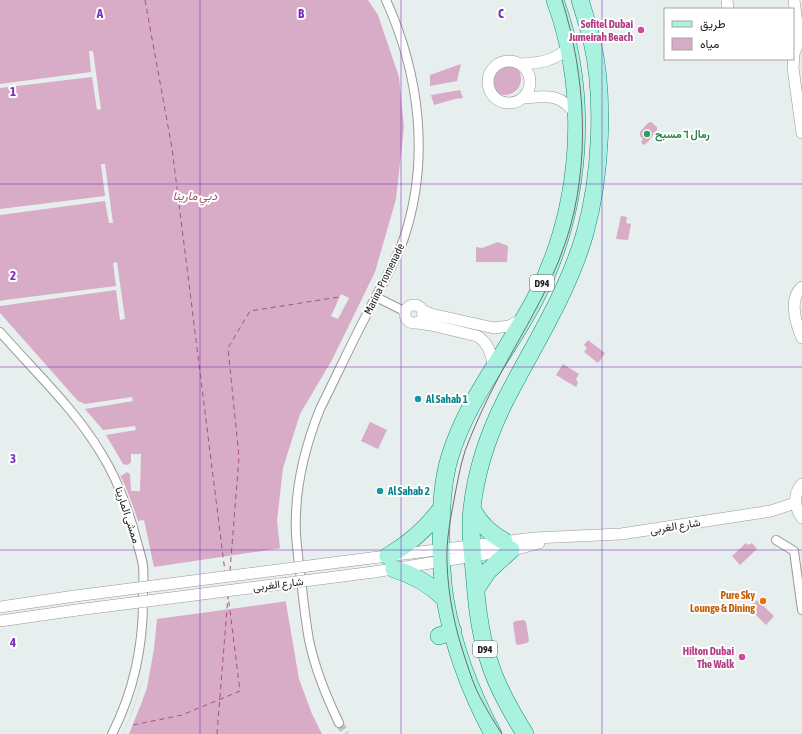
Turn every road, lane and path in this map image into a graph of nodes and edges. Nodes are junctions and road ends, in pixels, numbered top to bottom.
1 (386, 0) edge
2 (555, 0) edge
3 (580, 0) edge
4 (794, 0) edge
5 (569, 47) junction
6 (794, 52) edge
7 (793, 60) edge
8 (521, 64) junction
9 (524, 98) junction
10 (576, 115) junction
11 (802, 130) edge
12 (802, 287) edge
13 (376, 296) junction
14 (422, 310) junction
15 (406, 312) junction
16 (523, 319) junction
17 (417, 323) junction
18 (0, 332) edge
19 (802, 337) edge
20 (494, 368) junction
21 (802, 484) edge
22 (795, 503) junction
23 (472, 508) junction
24 (441, 509) junction
25 (802, 518) edge
26 (776, 540) dead end
27 (507, 545) junction
28 (472, 550) junction
29 (441, 555) junction
30 (384, 561) junction
31 (476, 589) junction
32 (445, 599) junction
33 (0, 607) edge
34 (802, 610) edge
35 (0, 621) edge
36 (339, 723) tunnel mouth
37 (112, 734) edge
38 (493, 734) edge
39 (525, 734) edge

1 - 13 street, Marina Promenade
2 - 5 main road, D94
3 - 23 main road, D94
4 - 6 street
5 - 8 street
5 - 10 main road, D94
7 - 11 street
8 - 9 street
8 - 9 street
9 - 10 street
10 - 16 main road, D94
12 - 19 street
13 - 15 street
13 - 36 street, Marina Promenade
14 - 15 street
14 - 16 street
14 - 17 street
15 - 17 street
16 - 20 main road, D94
17 - 20 street
18 - 37 street, ممشى المارينا
20 - 24 main road, D94
21 - 22 street
22 - 25 street
22 - 27 street, شارع الغربى
23 - 27 main road
23 - 28 main road, D94
24 - 29 main road, D94
24 - 30 main road
26 - 34 street
27 - 28 street, شارع الغربى
27 - 31 main road
28 - 29 street, شارع الغربى
28 - 31 main road, D94
29 - 30 street, شارع الغربى
29 - 30 street, شارع الغربى
29 - 32 main road, D94
30 - 32 main road
30 - 33 street, شارع الغربى, bridge
30 - 35 street, شارع الغربى, bridge
31 - 39 main road, D94
32 - 38 main road, D94

